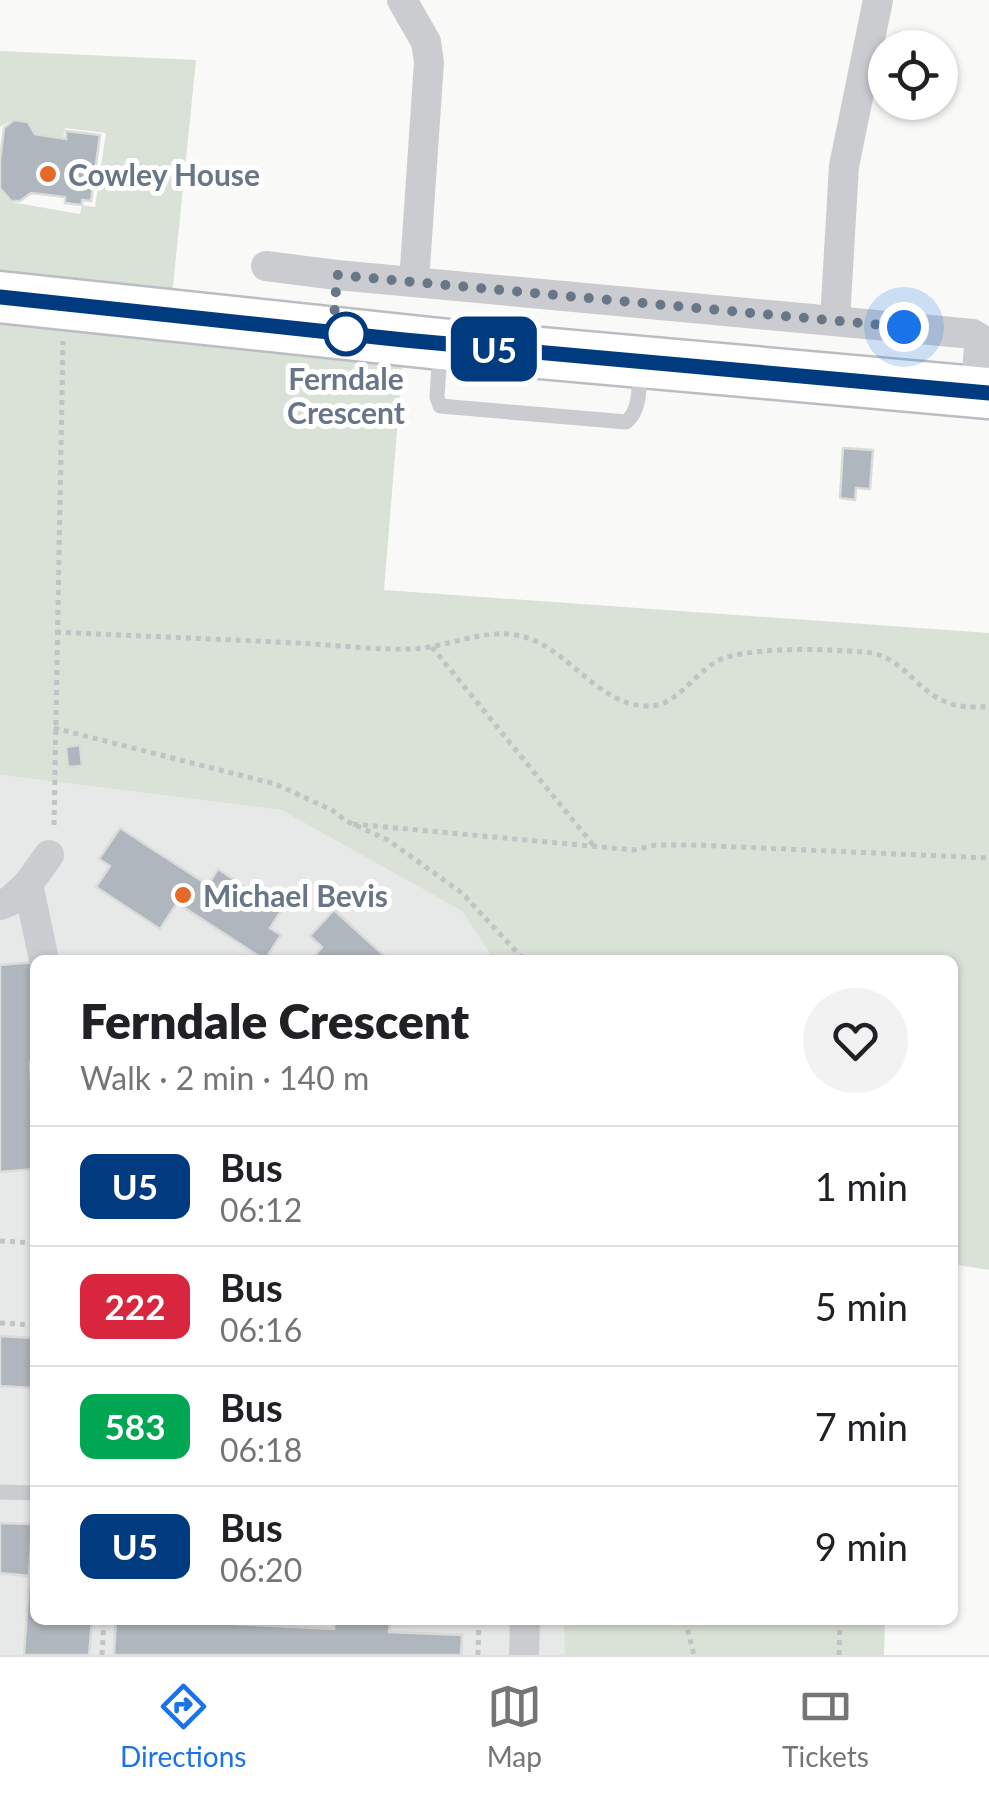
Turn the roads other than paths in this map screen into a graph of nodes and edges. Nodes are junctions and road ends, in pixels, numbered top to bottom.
1 (402, 0) edge
2 (878, 0) edge
3 (266, 266) dead end
4 (337, 275) junction
5 (414, 282) junction
6 (0, 297) edge
7 (836, 320) junction
8 (333, 333) junction
9 (982, 392) edge
10 (49, 854) road end
11 (28, 884) junction
12 (0, 905) edge
13 (43, 955) edge
14 (0, 1492) edge
15 (30, 1493) edge
16 (524, 1625) edge
17 (524, 1655) edge

1 - 5 street
2 - 7 street
3 - 4 street
4 - 5 street
4 - 8 street
5 - 7 street
6 - 8 main road
7 - 9 street
8 - 9 main road
10 - 11 street
11 - 12 street
11 - 13 street
14 - 15 lane
16 - 17 street

